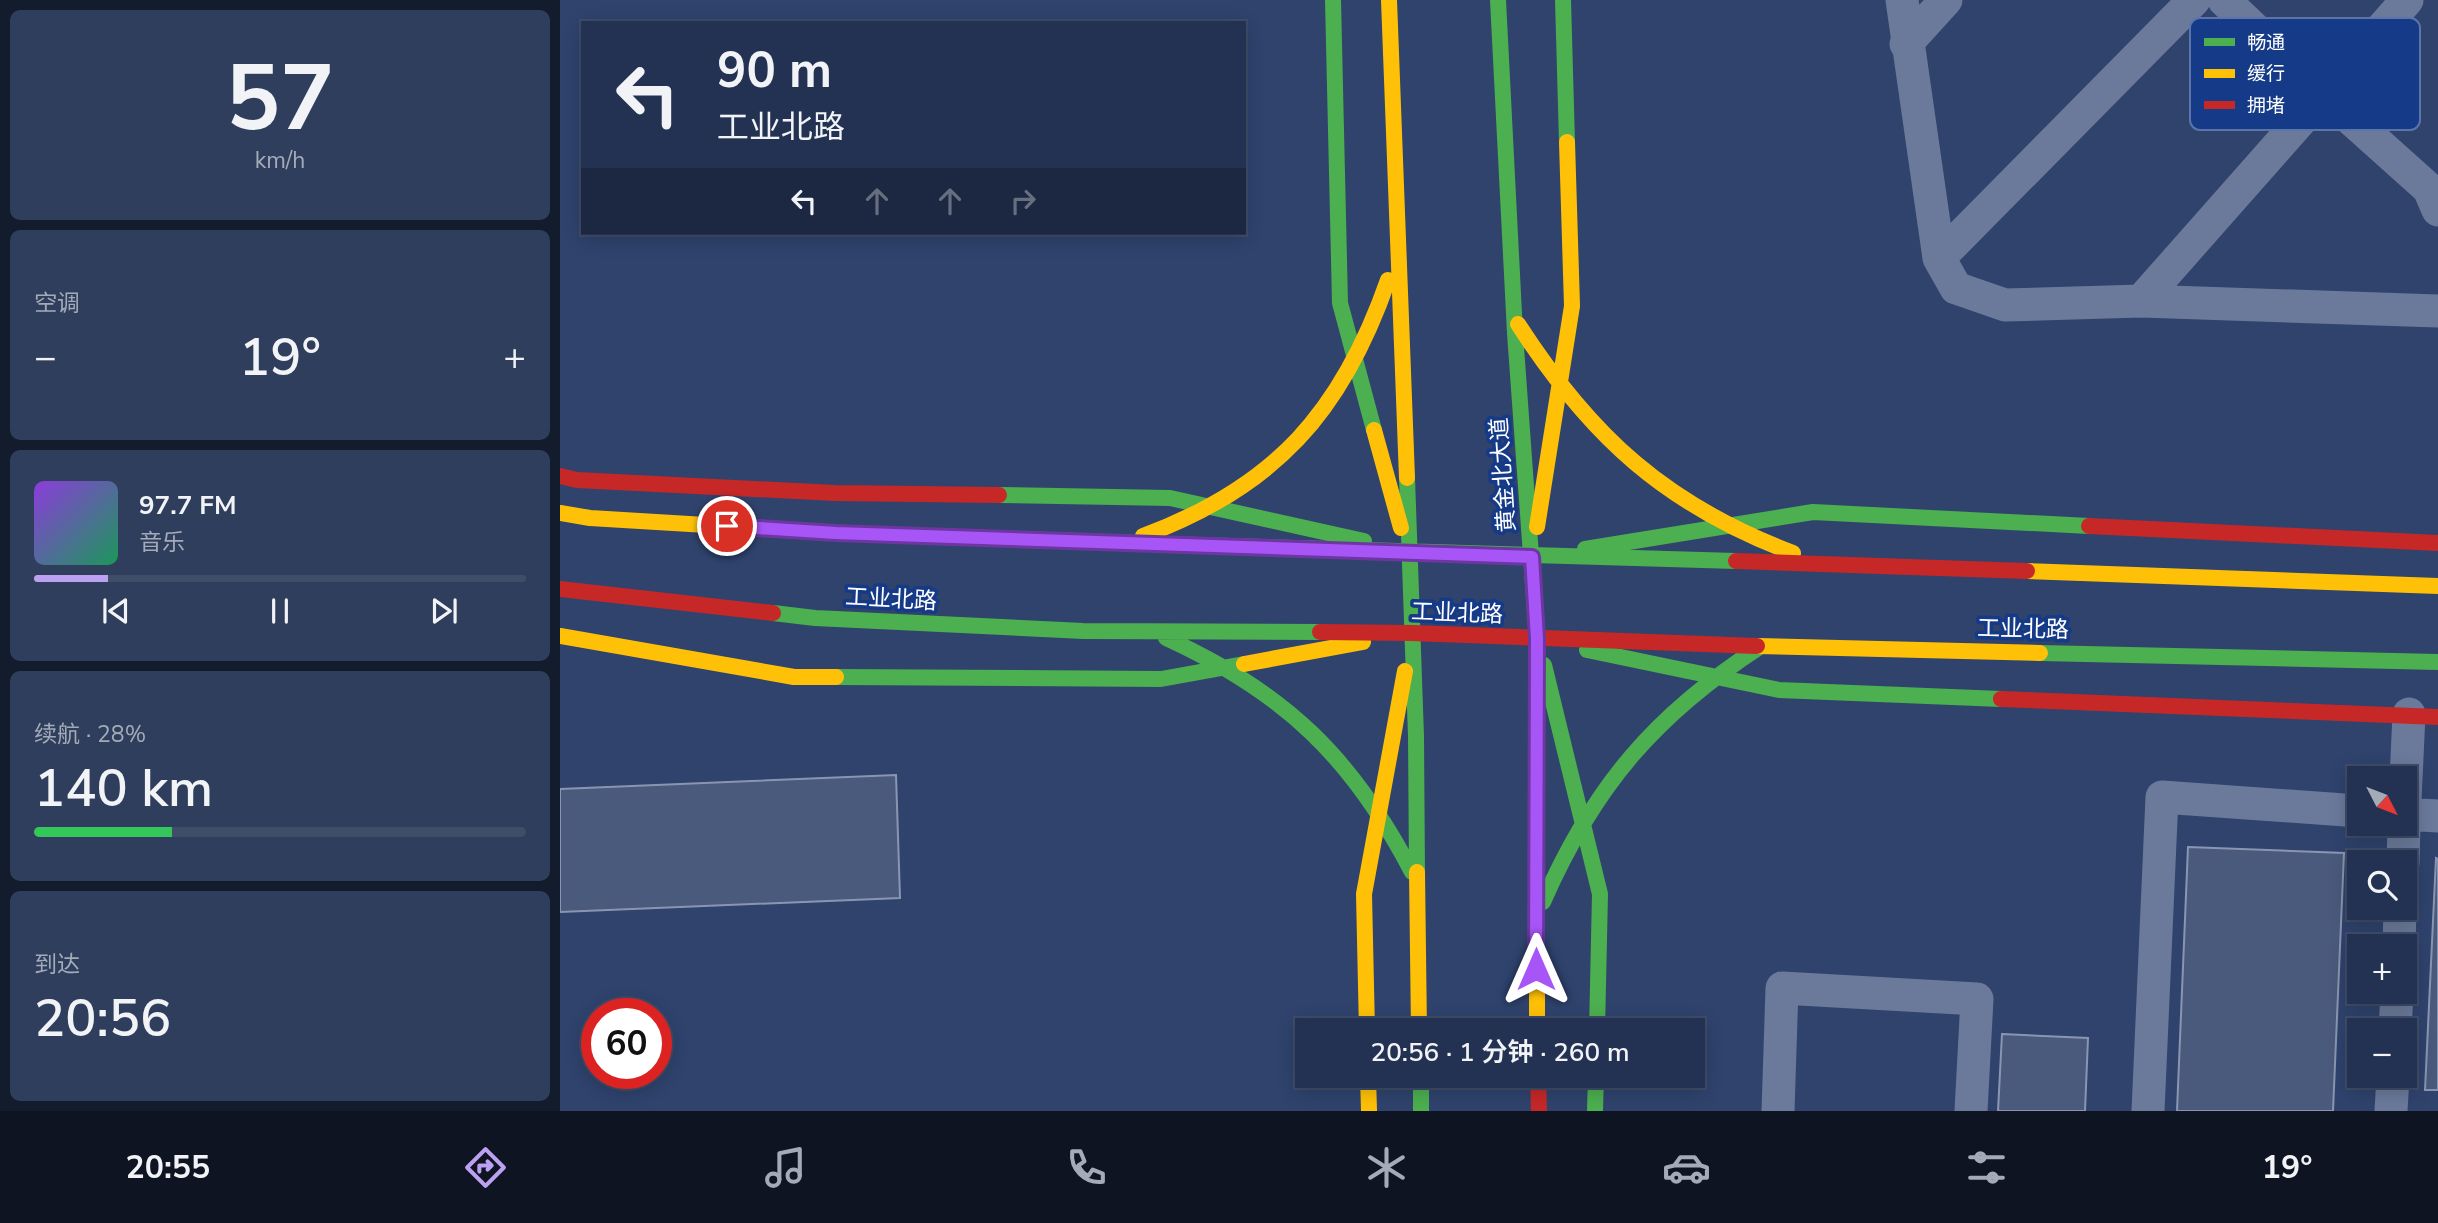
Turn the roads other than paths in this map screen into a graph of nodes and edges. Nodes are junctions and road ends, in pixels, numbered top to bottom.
1 (1333, 0) edge
2 (1389, 0) edge
3 (1498, 0) edge
4 (1563, 0) edge
5 (1902, 0) edge
6 (1946, 0) edge
7 (2194, 0) edge
8 (2224, 0) edge
9 (2406, 0) edge
10 (2243, 18) edge
11 (2390, 18) edge
12 (1906, 44) junction
13 (2291, 130) edge
14 (2364, 130) edge
15 (2435, 193) edge
16 (1396, 244) junction
17 (1939, 258) junction
18 (2141, 301) junction
19 (2438, 312) edge
20 (1514, 318) junction
21 (1356, 362) junction
22 (1559, 387) junction
23 (560, 476) edge
24 (1211, 507) junction
25 (560, 513) edge
26 (1726, 526) junction
27 (1123, 542) junction
28 (2438, 543) edge
29 (1407, 551) junction
30 (1532, 557) junction
31 (1822, 563) junction
32 (2438, 586) edge
33 (560, 589) edge
34 (1151, 632) junction
35 (1412, 634) junction
36 (560, 636) edge
37 (1537, 639) junction
38 (1761, 646) junction
39 (2438, 662) edge
40 (1228, 667) junction
41 (1714, 677) junction
42 (2424, 716) edge
43 (2414, 766) edge
44 (1380, 810) junction
45 (2347, 810) edge
46 (2417, 815) edge
47 (2438, 816) edge
48 (1582, 820) junction
49 (1417, 881) junction
50 (1537, 917) junction
51 (1367, 1018) edge
52 (1419, 1018) edge
53 (1537, 1018) edge
54 (1597, 1018) edge
55 (1368, 1088) edge
56 (1420, 1088) edge
57 (1538, 1088) edge
58 (1596, 1088) edge
59 (2392, 1088) edge
60 (1369, 1111) edge
61 (1421, 1111) edge
62 (1539, 1111) edge
63 (1595, 1111) edge
64 (1778, 1111) edge
65 (1971, 1111) edge
66 (2148, 1111) edge
67 (2391, 1111) edge

1 - 21 main road
2 - 16 main road
3 - 20 main road, 黄金北大道
4 - 22 main road
5 - 12 street
6 - 12 street
7 - 17 street
8 - 10 street
9 - 11 street
12 - 17 street
13 - 18 street
14 - 15 street
16 - 21 main road
16 - 29 main road
17 - 18 street
18 - 19 street
20 - 22 main road
20 - 30 main road, 黄金北大道
21 - 24 main road
21 - 29 main road
22 - 26 main road
22 - 30 main road
23 - 24 main road
24 - 27 main road
24 - 29 main road
25 - 27 main road
26 - 28 main road
26 - 30 main road
26 - 31 main road
27 - 29 main road
29 - 30 main road
29 - 35 main road
30 - 31 main road
30 - 37 main road, 黄金北大道
31 - 32 main road
33 - 34 main road, 工业北路
34 - 35 main road, 工业北路
34 - 40 main road
35 - 37 main road, 工业北路
35 - 40 main road
35 - 44 main road
35 - 49 main road
36 - 40 main road
37 - 38 main road, 工业北路
37 - 41 main road
37 - 48 main road
37 - 50 main road, 黄金北大道
38 - 39 main road, 工业北路
38 - 41 main road
40 - 44 main road
41 - 42 main road
41 - 48 main road
42 - 43 street
44 - 49 main road
44 - 51 main road
45 - 66 street
46 - 47 street
48 - 50 main road
48 - 54 main road
49 - 52 main road
50 - 53 main road, 黄金北大道
55 - 60 main road
56 - 61 main road
57 - 62 main road
58 - 63 main road
59 - 67 street
64 - 65 street

